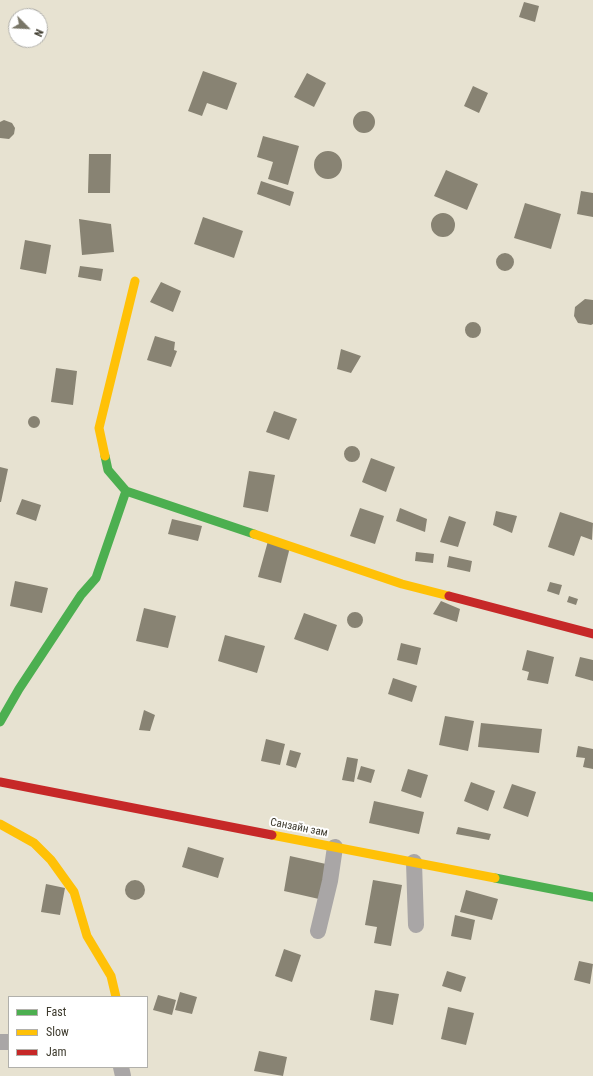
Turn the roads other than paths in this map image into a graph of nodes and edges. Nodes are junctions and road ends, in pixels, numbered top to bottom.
1 (135, 281) dead end
2 (126, 491) junction
3 (593, 634) edge
4 (0, 722) edge
5 (0, 782) edge
6 (0, 824) edge
7 (335, 847) junction
8 (414, 862) junction
9 (593, 896) edge
10 (416, 925) dead end
11 (318, 931) dead end
12 (116, 996) edge

1 - 2 street
2 - 3 street
2 - 4 street
5 - 7 street, Санзайн зам
6 - 12 street
7 - 8 street, Санзайн зам
7 - 11 street
8 - 9 street, Санзайн зам
8 - 10 street

